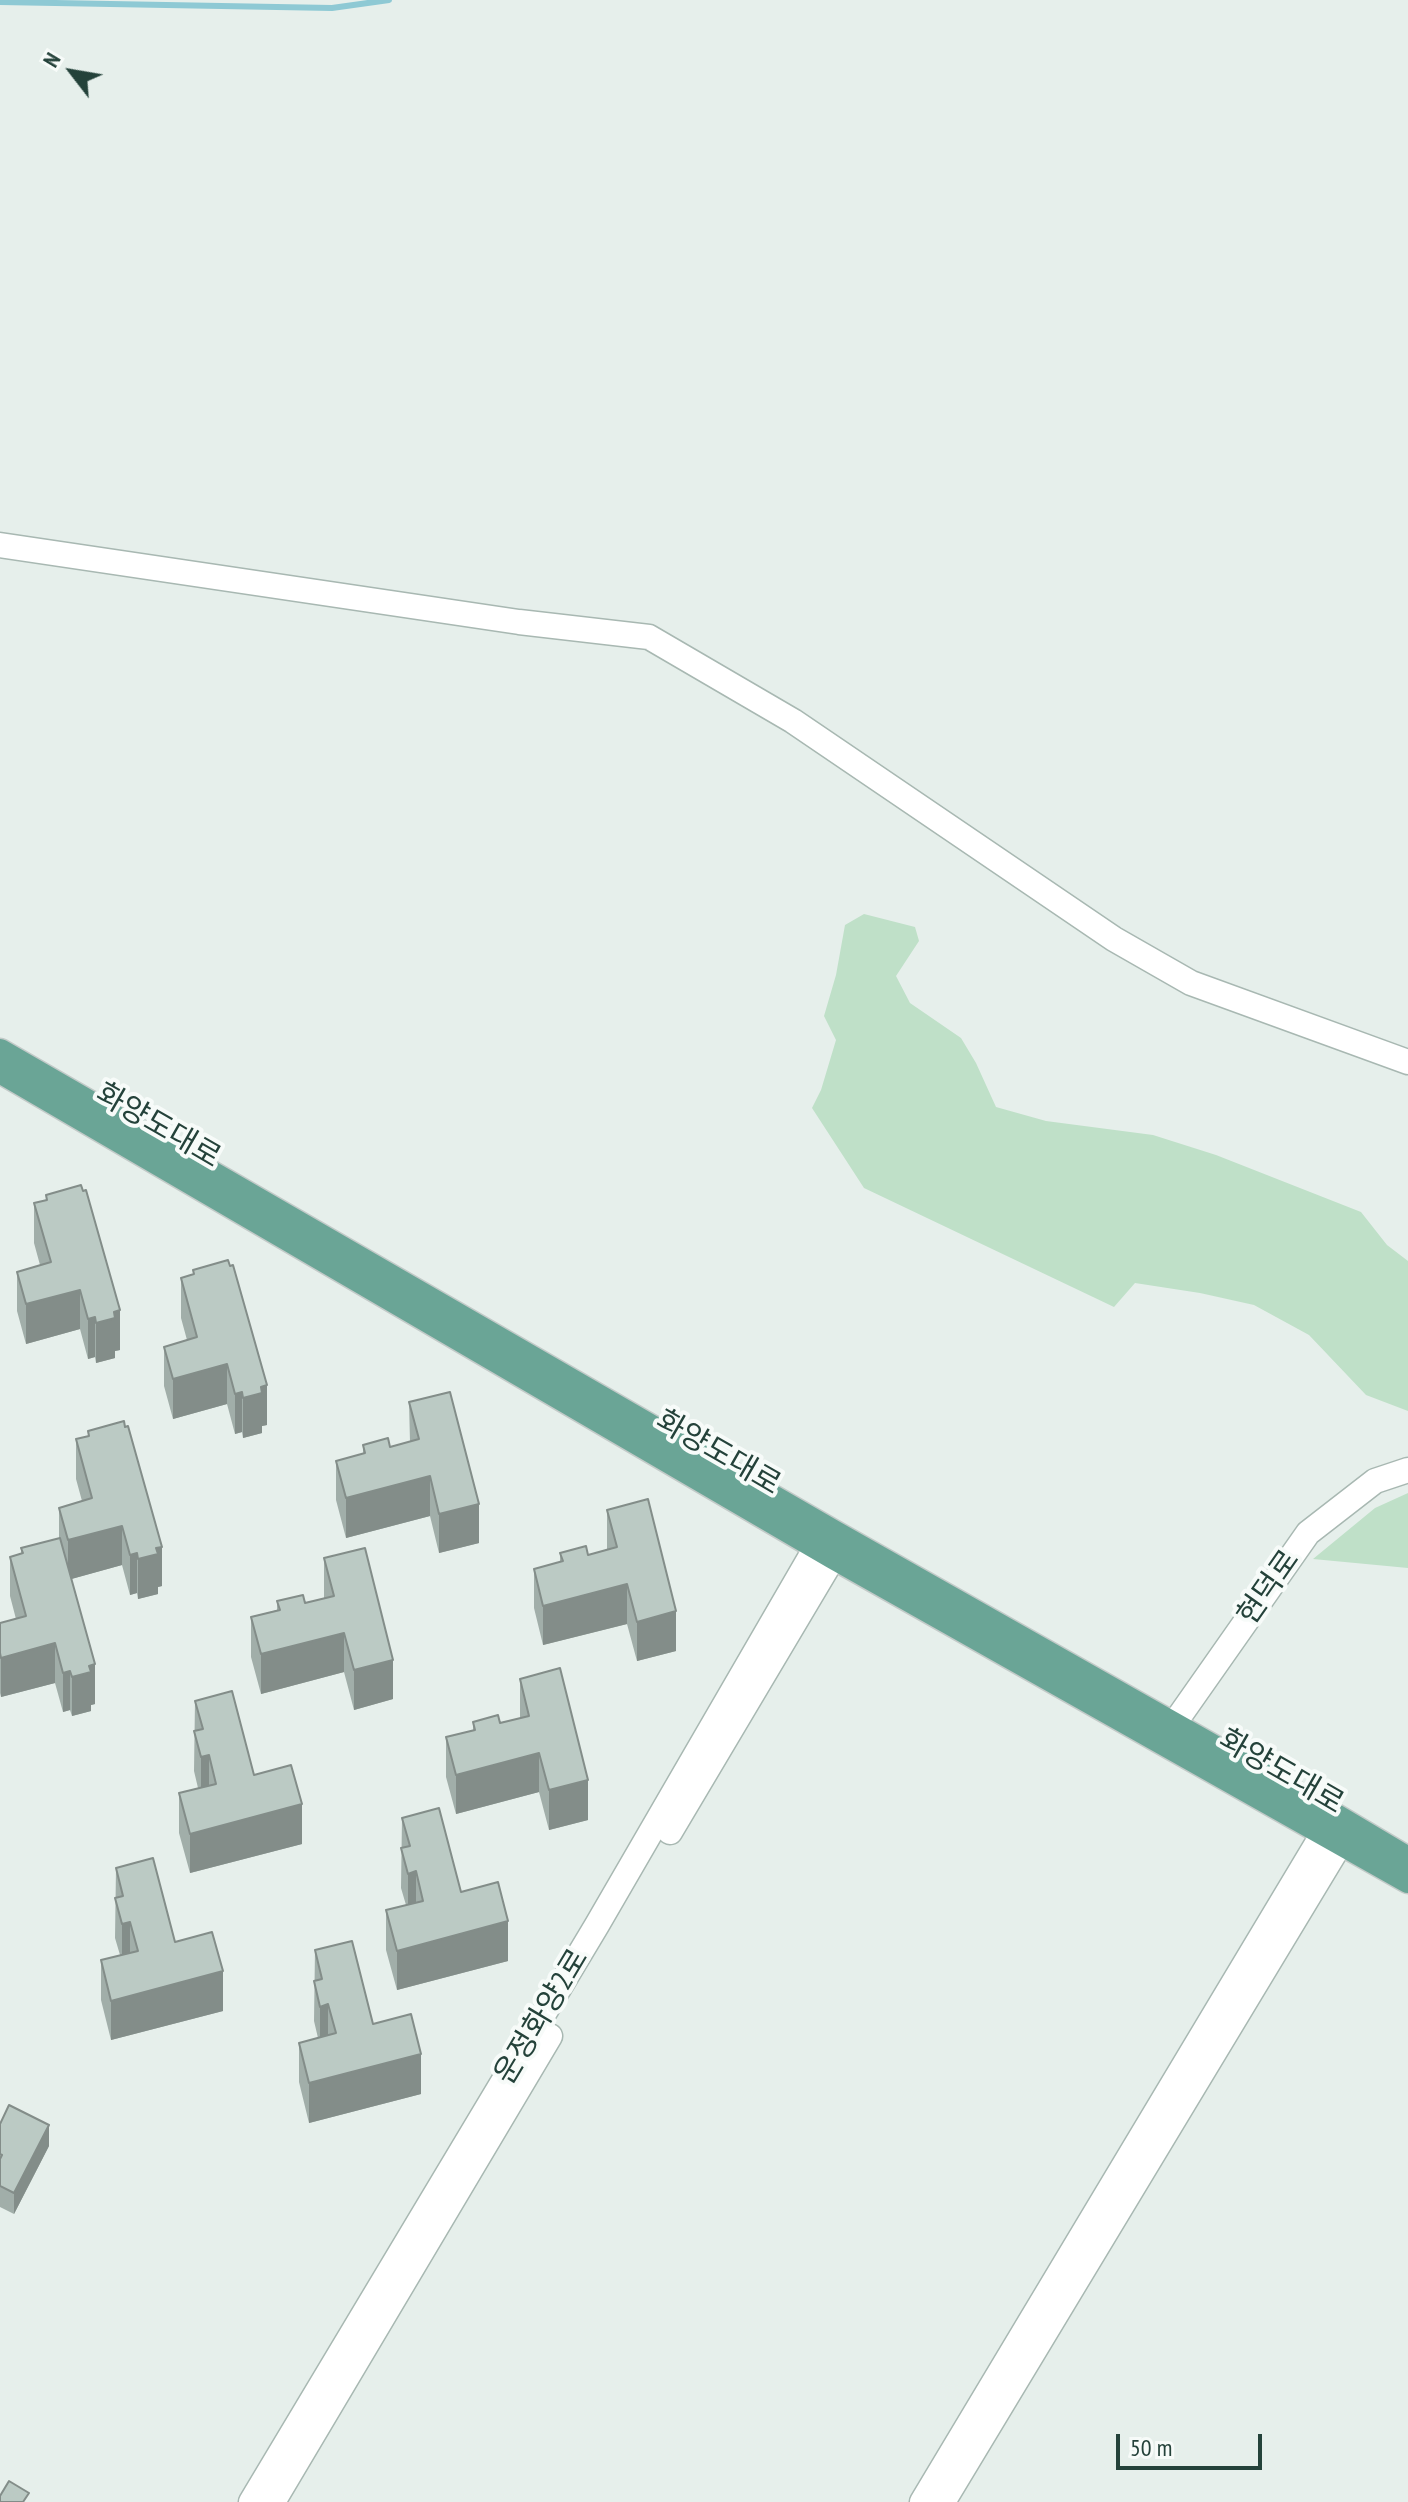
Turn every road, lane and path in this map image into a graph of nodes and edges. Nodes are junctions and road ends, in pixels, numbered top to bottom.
1 (0, 545) edge
2 (0, 1051) edge
3 (1408, 1062) edge
4 (0, 1071) edge
5 (1408, 1470) edge
6 (830, 1543) junction
7 (1168, 1733) junction
8 (1338, 1829) junction
9 (1408, 1859) edge
10 (1408, 1881) edge
11 (251, 2502) edge
12 (273, 2502) edge
13 (922, 2502) edge
14 (943, 2502) edge

1 - 3 street
2 - 6 main road, 화양도대로
4 - 6 main road, 화양도대로
5 - 7 street, 현덕로
6 - 7 main road, 화양도대로
6 - 11 street, 운정화양2로
6 - 12 street, 운정화양2로
7 - 8 main road, 화양도대로
8 - 9 main road, 화양도대로
8 - 10 main road, 화양도대로
8 - 13 street
8 - 14 street

